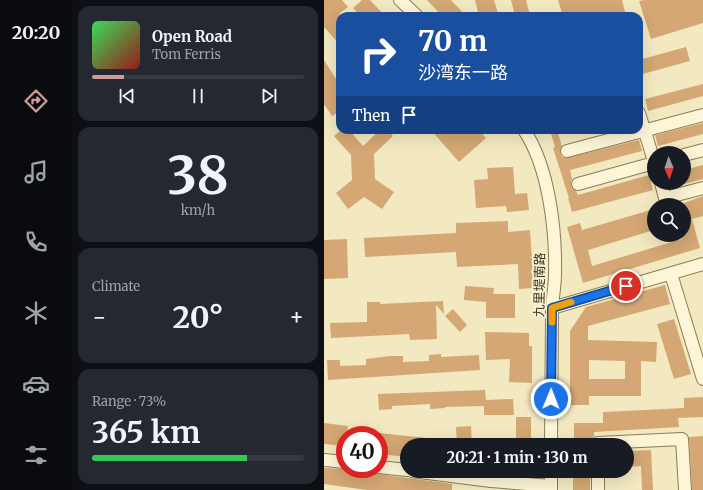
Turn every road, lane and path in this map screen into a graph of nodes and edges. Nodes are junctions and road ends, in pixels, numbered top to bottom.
1 (400, 0) edge
2 (413, 12) edge
3 (703, 115) edge
4 (643, 125) edge
5 (645, 131) junction
6 (526, 134) edge
7 (633, 134) edge
8 (649, 146) edge
9 (703, 150) edge
10 (567, 151) dead end
11 (691, 153) edge
12 (647, 164) edge
13 (578, 184) dead end
14 (703, 188) edge
15 (663, 190) edge
16 (703, 264) edge
17 (671, 274) junction
18 (552, 308) junction
19 (703, 379) edge
20 (551, 438) edge
21 (634, 441) edge
22 (324, 460) edge
23 (336, 461) edge
24 (388, 468) edge
25 (400, 469) edge
26 (467, 478) edge
27 (598, 478) edge
28 (551, 488) edge
29 (598, 490) edge
30 (685, 490) edge

1 - 2 street
3 - 5 street
4 - 5 street
5 - 8 street
6 - 18 street, 九里堤南路
7 - 10 street
9 - 11 street
12 - 13 street
14 - 15 street
16 - 17 street
17 - 18 street
17 - 19 street
18 - 20 street, 九里堤南路
21 - 30 street
22 - 23 street
24 - 25 street
26 - 28 street
27 - 29 street

